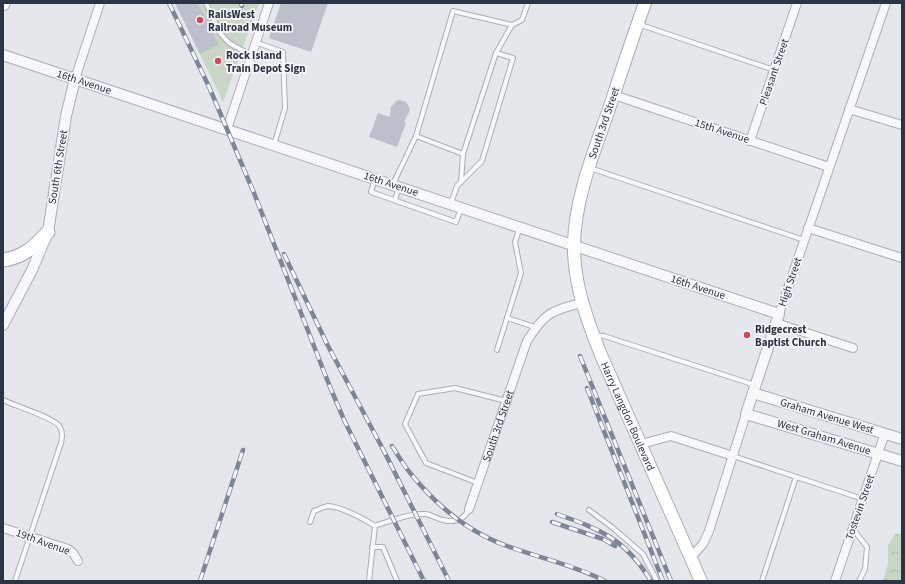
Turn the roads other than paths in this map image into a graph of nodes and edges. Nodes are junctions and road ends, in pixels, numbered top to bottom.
1 (100, 3) edge
2 (206, 3) edge
3 (269, 3) edge
4 (528, 3) edge
5 (645, 3) edge
6 (797, 3) edge
7 (886, 3) edge
8 (638, 24) junction
9 (512, 25) junction
10 (256, 42) junction
11 (496, 53) junction
12 (3, 54) edge
13 (251, 55) junction
14 (774, 70) junction
15 (75, 79) junction
16 (614, 95) junction
17 (849, 109) junction
18 (902, 125) edge
19 (226, 129) junction
20 (416, 136) junction
21 (750, 141) junction
22 (274, 145) junction
23 (463, 154) junction
24 (829, 167) junction
25 (589, 168) junction
26 (375, 178) junction
27 (461, 182) junction
28 (396, 185) junction
29 (395, 200) junction
30 (451, 204) junction
31 (461, 207) junction
32 (520, 227) junction
33 (808, 228) junction
34 (48, 232) junction
35 (804, 240) junction
36 (574, 245) junction
37 (902, 258) edge
38 (3, 260) edge
39 (582, 303) junction
40 (507, 318) junction
41 (778, 318) junction
42 (3, 325) edge
43 (535, 327) junction
44 (593, 334) junction
45 (854, 348) dead end
46 (497, 350) dead end
47 (754, 389) junction
48 (3, 400) edge
49 (506, 401) junction
50 (746, 414) junction
51 (885, 433) junction
52 (902, 439) edge
53 (641, 444) junction
54 (878, 454) junction
55 (733, 456) junction
56 (902, 461) edge
57 (796, 477) junction
58 (478, 483) junction
59 (863, 499) junction
60 (469, 509) joint
61 (589, 510) dead end
62 (310, 522) dead end
63 (375, 526) junction
64 (3, 528) edge
65 (852, 529) junction
66 (30, 536) junction
67 (372, 548) junction
68 (691, 557) junction
69 (78, 561) dead end
70 (15, 581) edge
71 (369, 581) edge
72 (397, 581) edge
73 (657, 581) edge
74 (701, 581) edge
75 (762, 581) edge
76 (835, 581) edge
77 (859, 581) edge

1 - 15 street, South 6th Street
2 - 13 lane
3 - 10 street
4 - 9 lane
5 - 8 main road, South 3rd Street
6 - 14 street, Pleasant Street
7 - 17 street, High Street
8 - 14 lane
8 - 16 main road, South 3rd Street
9 - 11 lane
9 - 20 lane
10 - 13 street
10 - 22 lane
11 - 23 lane
11 - 27 lane
12 - 15 street, 16th Avenue
13 - 19 street
14 - 21 street, Pleasant Street
15 - 19 street, 16th Avenue
15 - 34 street, South 6th Street
16 - 21 street, 15th Avenue
16 - 25 main road, South 3rd Street
17 - 18 street
17 - 24 street, High Street
19 - 22 street, 16th Avenue
20 - 23 lane
20 - 28 lane
21 - 24 street, 15th Avenue
22 - 26 street, 16th Avenue
23 - 27 lane
24 - 33 street, High Street
25 - 35 lane
25 - 36 main road, South 3rd Street
26 - 28 street, 16th Avenue
26 - 29 lane
27 - 30 lane
28 - 29 lane
28 - 30 street, 16th Avenue
29 - 31 lane
30 - 31 street, 16th Avenue
31 - 32 street, 16th Avenue
32 - 36 street, 16th Avenue
32 - 40 lane
33 - 35 street, High Street
33 - 37 street
34 - 38 main road
34 - 42 street, South 6th Street
35 - 41 street, High Street
36 - 39 main road, Harry Langdon Boulevard
36 - 41 street, 16th Avenue
39 - 43 street, South 3rd Street
39 - 44 main road, Harry Langdon Boulevard
40 - 43 lane
40 - 46 lane
41 - 45 street, 16th Avenue
41 - 47 street, High Street
43 - 49 street, South 3rd Street
44 - 47 lane
44 - 53 main road, Harry Langdon Boulevard
47 - 50 street, High Street
47 - 51 street, Graham Avenue West
48 - 66 lane
49 - 58 street, South 3rd Street
49 - 58 lane
50 - 54 street, West Graham Avenue
50 - 55 street, High Street
51 - 52 street, Graham Avenue West
51 - 54 street, Tostevin Street
53 - 55 street
53 - 68 main road, Harry Langdon Boulevard
54 - 56 street, West Graham Avenue
54 - 59 street, Tostevin Street
55 - 57 lane
55 - 68 street, High Street
57 - 59 lane
57 - 75 lane
58 - 60 street, South 3rd Street
59 - 65 street, Tostevin Street
60 - 63 lane
61 - 73 lane
62 - 63 lane
63 - 67 lane
64 - 66 street, 19th Avenue
65 - 76 street, Tostevin Street
65 - 77 lane
66 - 69 street, 19th Avenue
66 - 70 lane
67 - 71 lane
67 - 72 lane
68 - 74 main road, Harry Langdon Boulevard

